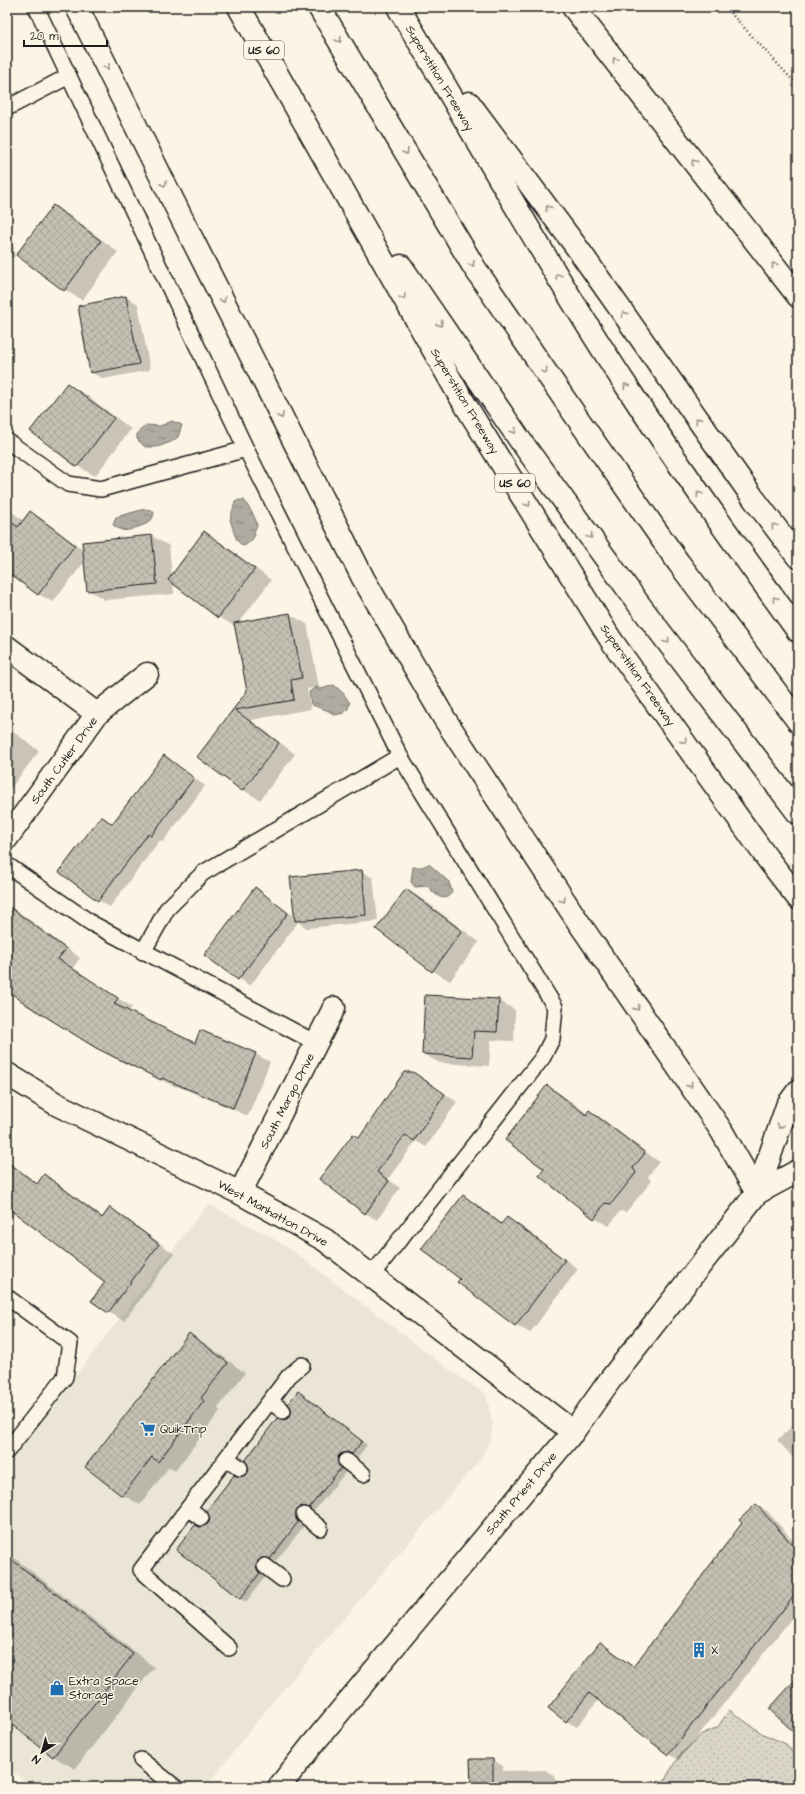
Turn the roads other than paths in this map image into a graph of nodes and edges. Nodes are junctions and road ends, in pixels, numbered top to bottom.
1 (36, 7) edge
2 (77, 7) edge
3 (239, 7) edge
4 (319, 7) edge
5 (574, 7) edge
6 (400, 10) edge
7 (69, 76) junction
8 (288, 92) junction
9 (7, 108) edge
10 (798, 296) edge
11 (7, 441) edge
12 (246, 449) junction
13 (798, 557) edge
14 (798, 631) edge
15 (7, 647) edge
16 (147, 674) dead end
17 (97, 714) junction
18 (798, 721) edge
19 (400, 756) junction
20 (798, 813) edge
21 (7, 838) edge
22 (7, 865) edge
23 (798, 898) edge
24 (143, 952) junction
25 (334, 1008) dead end
26 (316, 1043) junction
27 (7, 1074) edge
28 (798, 1091) edge
29 (798, 1171) edge
30 (240, 1193) junction
31 (757, 1193) junction
32 (371, 1276) junction
33 (7, 1297) edge
34 (302, 1365) dead end
35 (270, 1401) junction
36 (283, 1411) dead end
37 (573, 1432) junction
38 (7, 1451) edge
39 (227, 1458) junction
40 (346, 1461) dead end
41 (240, 1468) dead end
42 (363, 1474) dead end
43 (188, 1508) junction
44 (304, 1515) dead end
45 (201, 1518) dead end
46 (320, 1528) dead end
47 (264, 1566) dead end
48 (282, 1579) dead end
49 (229, 1648) dead end
50 (141, 1760) dead end
51 (175, 1787) edge
52 (279, 1787) edge

1 - 7 lane
2 -> 31 main road
3 - 8 main road, Superstition Freeway / US 60
4 -> 18 main road
10 -> 5 main road
13 -> 6 main road
14 -> 6 main road, Superstition Freeway
7 - 9 lane
7 - 12 lane
8 -> 20 main road
8 -> 23 main road, Superstition Freeway / US 60
11 - 12 lane
12 - 19 lane
15 - 17 main road
16 - 17 main road, South Cutler Drive
17 - 21 main road, South Cutler Drive
19 - 24 lane
19 - 32 lane
22 - 24 lane
24 - 26 lane
25 - 26 main road, South Margo Drive
26 - 30 main road, South Margo Drive
27 - 30 main road, West Manhatton Drive
28 -> 31 main road, South Priest Drive
29 - 31 main road, South Priest Drive
30 - 32 main road, West Manhatton Drive
31 - 37 main road, South Priest Drive
32 - 37 main road, West Manhatton Drive
33 - 38 lane
34 - 35 lane
35 - 36 lane
35 - 39 lane
37 - 52 main road, South Priest Drive
39 - 41 lane
39 - 43 lane
40 - 42 lane
43 - 45 lane
43 - 49 lane
44 - 46 lane
47 - 48 lane
50 - 51 lane

